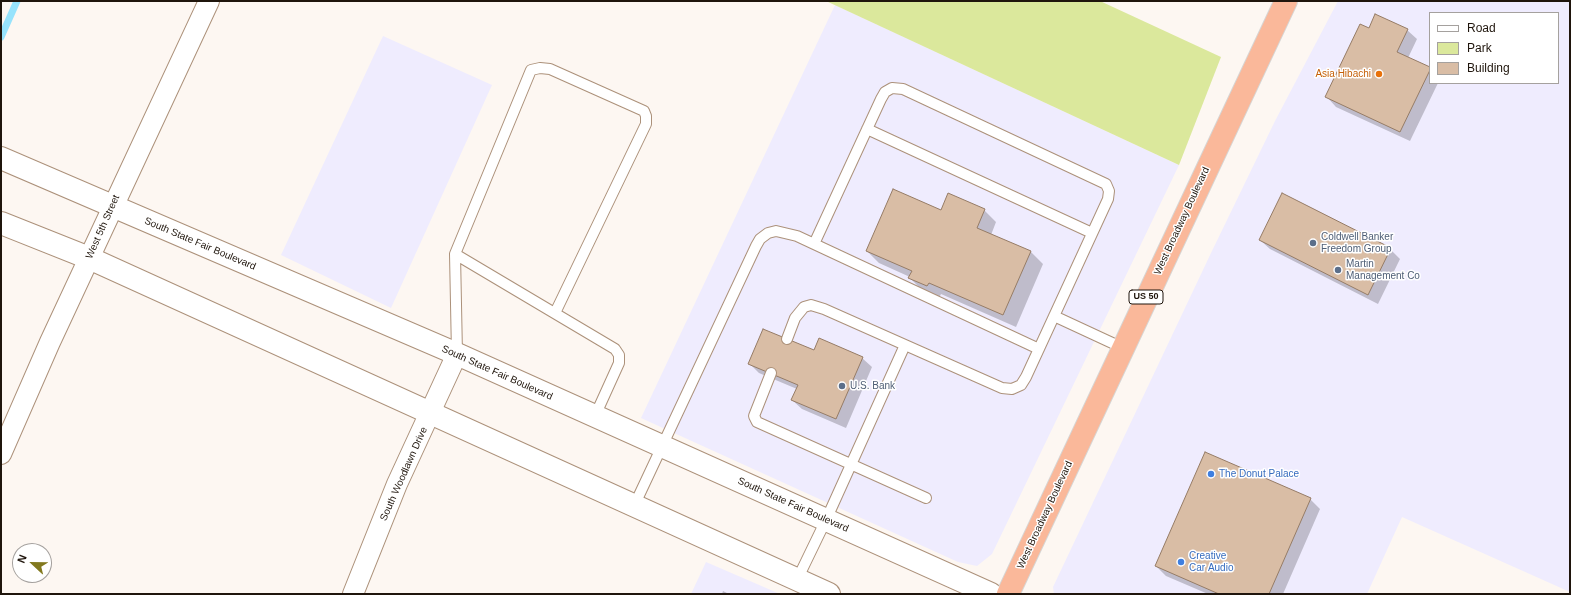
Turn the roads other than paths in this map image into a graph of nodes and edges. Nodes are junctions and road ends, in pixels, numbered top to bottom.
1 (209, 1) edge
2 (1286, 1) edge
3 (867, 129) junction
4 (1, 158) edge
5 (112, 206) junction
6 (1, 223) edge
7 (1092, 233) junction
8 (814, 244) junction
9 (455, 254) junction
10 (89, 258) junction
11 (555, 313) junction
12 (1054, 316) junction
13 (786, 339) dead end
14 (906, 345) junction
15 (1123, 348) junction
16 (1039, 349) junction
17 (457, 354) junction
18 (771, 373) dead end
19 (431, 414) junction
20 (595, 416) junction
21 (662, 447) junction
22 (1, 454) edge
23 (852, 465) junction
24 (926, 498) dead end
25 (634, 506) junction
26 (826, 520) junction
27 (797, 580) junction
28 (353, 594) edge
29 (828, 594) edge
30 (991, 594) edge
31 (1008, 594) edge

1 - 5 street, West 5th Street
2 - 15 highway, West Broadway Boulevard / US 50
3 - 7 lane
3 - 7 lane
3 - 8 lane
4 - 5 street, South State Fair Boulevard
5 - 10 street, West 5th Street
5 - 17 street, South State Fair Boulevard
6 - 10 street
7 - 12 lane
8 - 16 lane
8 - 21 lane
9 - 11 lane
9 - 11 lane
9 - 17 lane
10 - 19 street
10 - 22 street, West 5th Street
11 - 20 lane
12 - 15 lane
12 - 16 lane
13 - 14 lane
14 - 16 lane
14 - 23 lane
15 - 31 highway, West Broadway Boulevard / US 50
17 - 19 street, South Woodlawn Drive
17 - 20 street, South State Fair Boulevard
18 - 23 lane
19 - 25 street
19 - 28 street, South Woodlawn Drive
20 - 21 street, South State Fair Boulevard
21 - 25 lane
21 - 26 street, South State Fair Boulevard
23 - 24 lane
23 - 26 lane
25 - 27 street
26 - 27 lane
26 - 30 street, South State Fair Boulevard
27 - 29 street

